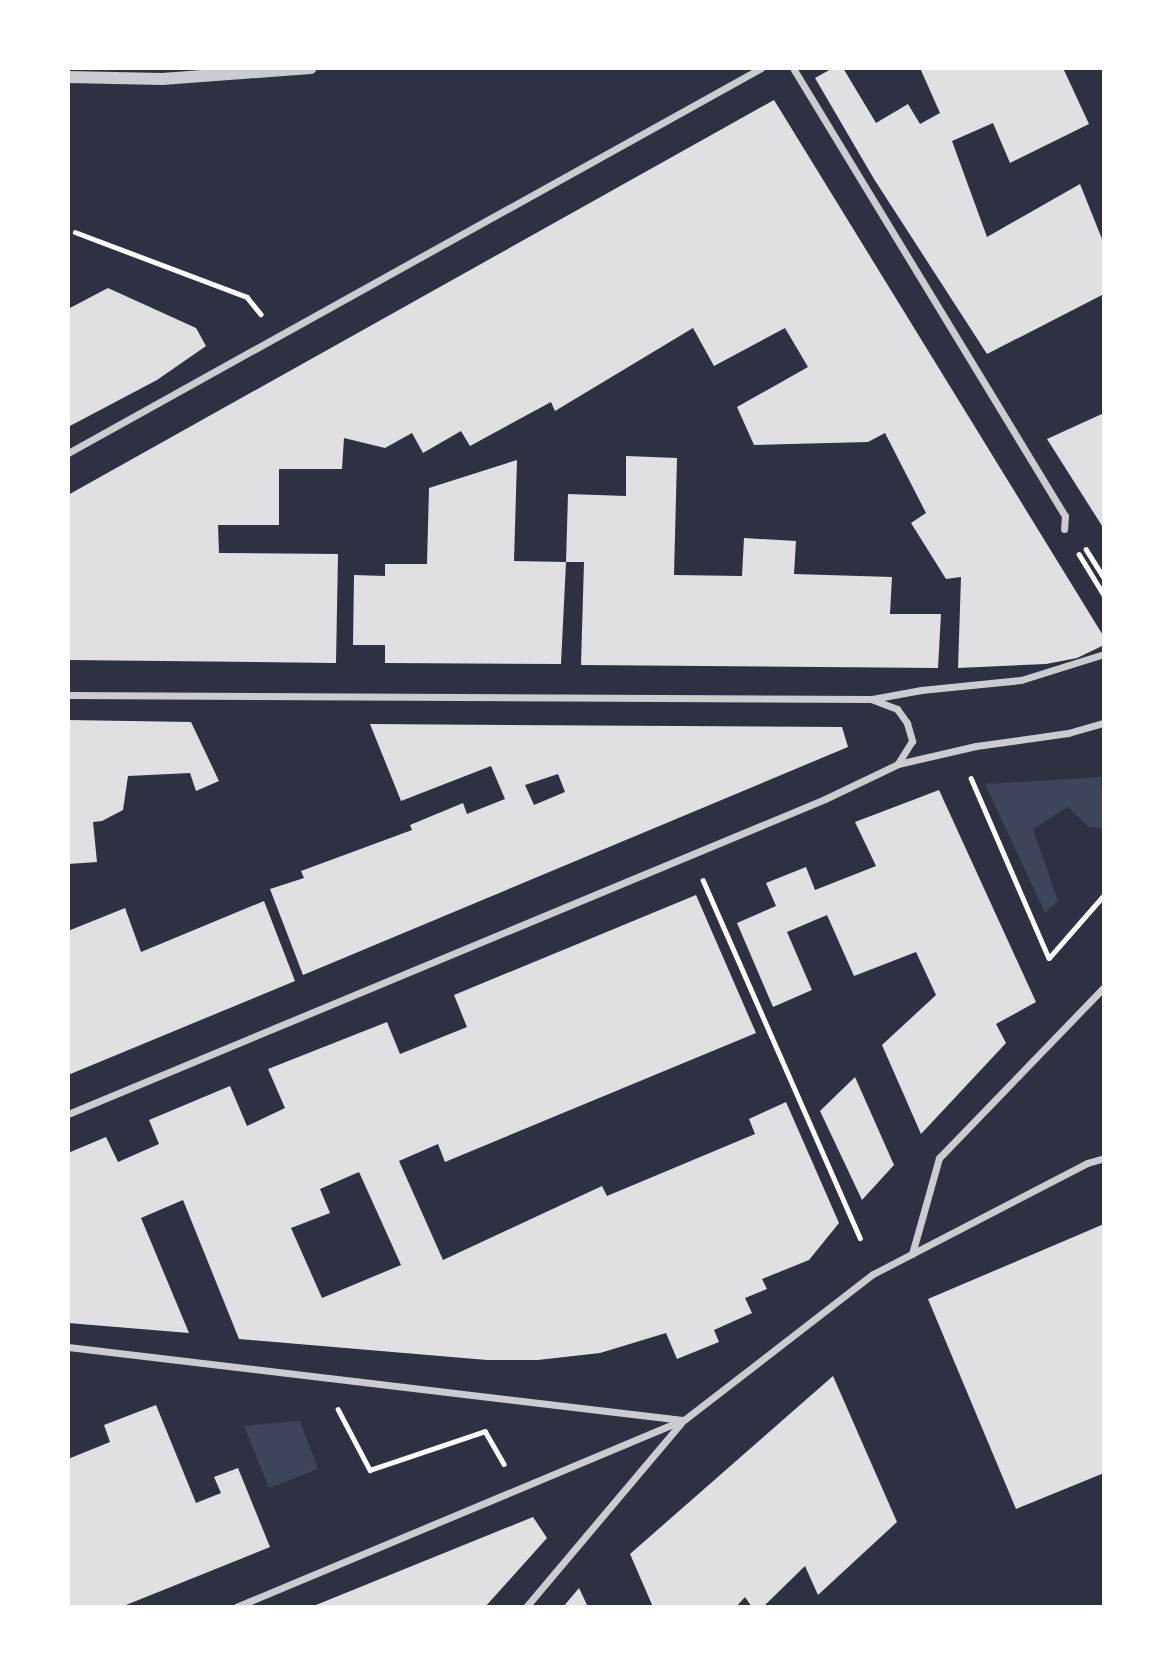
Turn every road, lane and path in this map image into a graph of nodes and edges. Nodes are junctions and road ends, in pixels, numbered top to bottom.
1 (311, 68) edge
2 (761, 68) edge
3 (793, 68) edge
4 (68, 77) edge
5 (75, 232) dead end
6 (279, 336) junction
7 (68, 453) edge
8 (1064, 529) joint
9 (1104, 595) edge
10 (1104, 654) edge
11 (68, 695) edge
12 (871, 699) junction
13 (1104, 723) edge
14 (898, 764) junction
15 (970, 777) dead end
16 (703, 879) dead end
17 (1104, 895) edge
18 (1104, 987) edge
19 (68, 1114) edge
20 (1104, 1158) edge
21 (860, 1238) dead end
22 (912, 1254) junction
23 (68, 1347) edge
24 (335, 1402) dead end
25 (684, 1420) junction
26 (507, 1469) dead end
27 (236, 1607) edge
28 (526, 1607) edge

1 - 4 street
2 - 6 street
3 - 8 street
5 - 6 path
6 - 7 street
8 - 9 path
10 - 12 street
11 - 12 street
12 - 14 street
13 - 14 street
14 - 19 street
15 - 17 path
16 - 21 path
18 - 22 street
20 - 22 street
22 - 25 street
23 - 25 street
24 - 26 path
25 - 27 street
25 - 28 street

